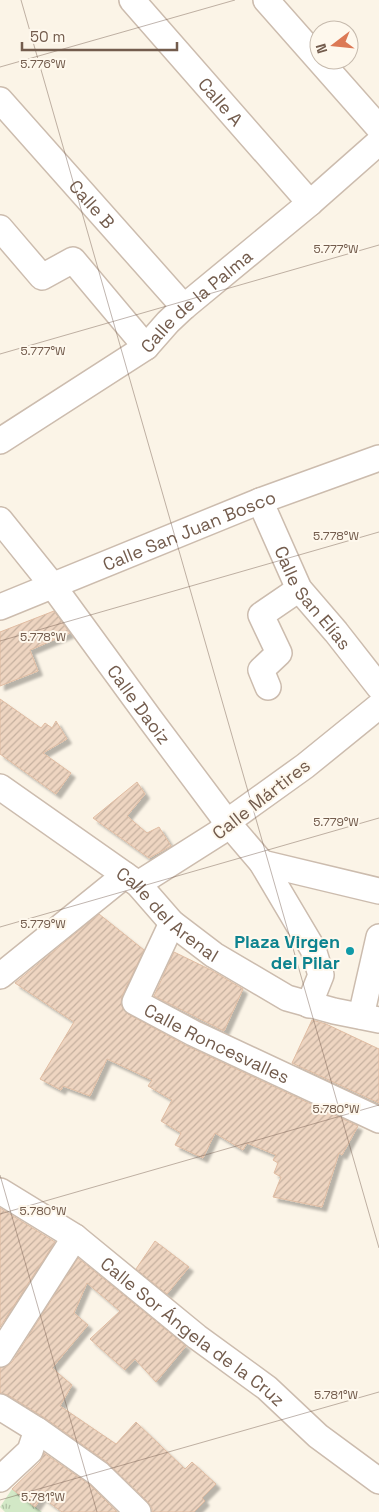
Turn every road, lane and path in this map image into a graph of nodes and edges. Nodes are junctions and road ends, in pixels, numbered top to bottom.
1 (132, 0) edge
2 (266, 0) edge
3 (0, 100) edge
4 (379, 128) edge
5 (379, 142) edge
6 (310, 203) junction
7 (0, 228) edge
8 (184, 307) junction
9 (146, 347) junction
10 (0, 441) edge
11 (379, 458) edge
12 (260, 501) junction
13 (0, 520) edge
14 (53, 586) junction
15 (299, 589) junction
16 (0, 607) edge
17 (379, 686) edge
18 (268, 687) dead end
19 (379, 706) edge
20 (0, 787) edge
21 (227, 822) junction
22 (262, 863) junction
23 (131, 880) junction
24 (379, 891) edge
25 (172, 923) junction
26 (379, 937) edge
27 (0, 976) edge
28 (309, 1005) junction
29 (370, 1018) edge
30 (379, 1120) edge
31 (0, 1191) edge
32 (75, 1237) junction
33 (0, 1354) edge
34 (0, 1406) edge
35 (37, 1430) junction
36 (0, 1479) edge
37 (379, 1481) edge
38 (138, 1512) edge

1 - 6 street, Calle A
2 - 4 street
3 - 8 street, Calle B
5 - 6 street, Calle de la Palma
6 - 8 street, Calle de la Palma
7 - 9 street
8 - 9 street, Calle de la Palma
9 - 10 street, Calle de la Palma
11 - 12 street, Calle San Juan Bosco
12 - 14 street, Calle San Juan Bosco
12 - 15 street, Calle San Elías
13 - 14 street, Calle Daoiz
14 - 16 street, Calle San Juan Bosco
14 - 21 street, Calle Daoiz
15 - 17 street, Calle San Elías
15 - 18 street
19 - 21 street, Calle Mártires
20 - 23 street, Calle del Arenal
21 - 22 street, Calle Daoiz
21 - 23 street, Calle Mártires
22 - 24 street
22 - 28 street, Calle Daoiz
23 - 25 street, Calle del Arenal
23 - 27 street, Calle Mártires
25 - 28 street, Calle del Arenal
25 - 30 street, Calle Roncesvalles
26 - 29 street
28 - 29 street, Calle del Arenal
31 - 32 street, Calle Sor Ángela de la Cruz
32 - 33 street
32 - 37 street, Calle Sor Ángela de la Cruz
34 - 35 street
35 - 36 street
35 - 38 street

